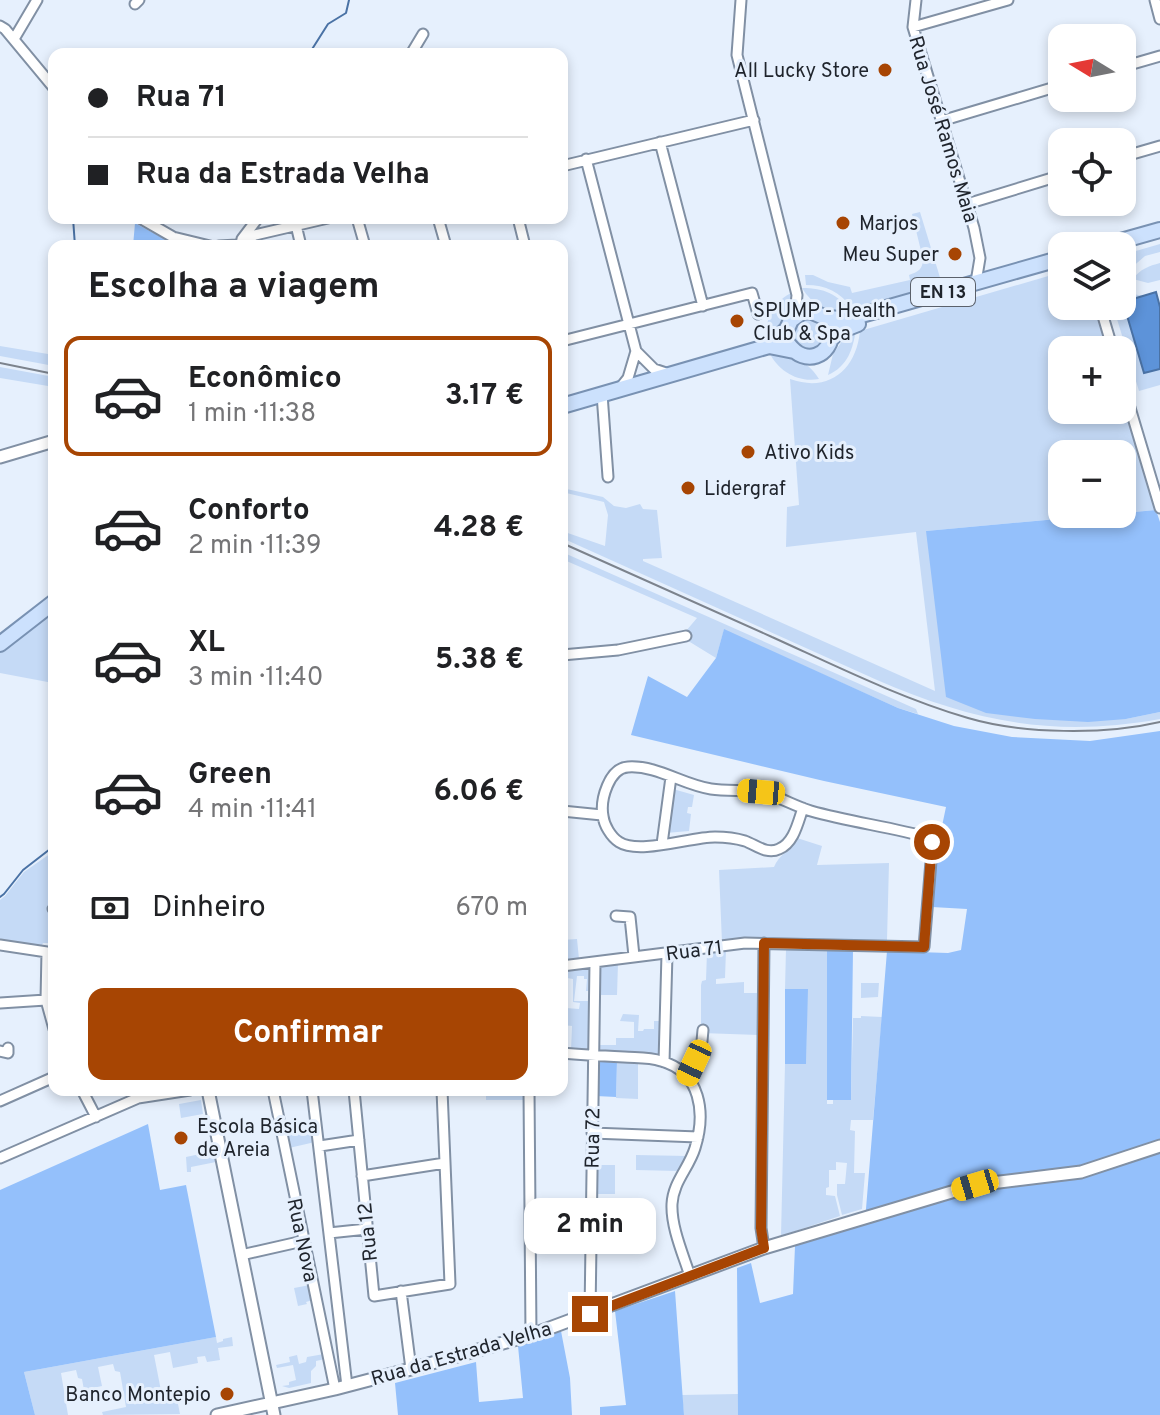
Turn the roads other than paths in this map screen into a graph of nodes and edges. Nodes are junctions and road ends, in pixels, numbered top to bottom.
1 (37, 0) edge
2 (741, 0) edge
3 (916, 0) edge
4 (1008, 0) edge
5 (1155, 0) edge
6 (1160, 19) edge
7 (0, 26) edge
8 (913, 27) junction
9 (423, 34) dead end
10 (14, 39) junction
11 (415, 48) edge
12 (1160, 56) edge
13 (1136, 63) edge
14 (48, 81) edge
15 (1048, 89) edge
16 (754, 120) junction
17 (941, 121) junction
18 (660, 142) junction
19 (1160, 146) edge
20 (1136, 153) edge
21 (586, 159) junction
22 (568, 164) edge
23 (1048, 179) edge
24 (967, 204) junction
25 (150, 224) edge
26 (254, 224) edge
27 (301, 224) edge
28 (296, 225) junction
29 (1160, 230) edge
30 (1136, 237) edge
31 (1160, 237) edge
32 (185, 240) edge
33 (242, 240) edge
34 (246, 240) edge
35 (300, 240) edge
36 (1136, 244) edge
37 (980, 258) junction
38 (1048, 262) edge
39 (1048, 269) edge
40 (997, 277) junction
41 (976, 282) junction
42 (797, 295) junction
43 (703, 306) junction
44 (918, 306) junction
45 (758, 314) dead end
46 (817, 314) junction
47 (795, 316) junction
48 (629, 325) junction
49 (787, 329) junction
50 (831, 339) junction
51 (568, 340) edge
52 (769, 346) junction
53 (794, 351) junction
54 (637, 356) junction
55 (669, 374) junction
56 (644, 382) junction
57 (619, 389) junction
58 (602, 394) junction
59 (568, 404) edge
60 (1135, 424) edge
61 (48, 443) edge
62 (0, 457) edge
63 (608, 477) dead end
64 (1160, 508) edge
65 (48, 606) edge
66 (686, 636) dead end
67 (0, 644) edge
68 (568, 654) edge
69 (671, 777) junction
70 (803, 808) junction
71 (568, 812) edge
72 (602, 815) junction
73 (662, 844) junction
74 (641, 914) dead end
75 (616, 916) dead end
76 (630, 917) junction
77 (764, 943) junction
78 (0, 945) edge
79 (48, 950) edge
80 (667, 954) junction
81 (634, 956) junction
82 (595, 962) junction
83 (568, 965) edge
84 (48, 986) edge
85 (46, 1000) junction
86 (0, 1003) edge
87 (48, 1007) edge
88 (703, 1030) dead end
89 (568, 1053) edge
90 (593, 1055) junction
91 (664, 1062) junction
92 (688, 1078) junction
93 (48, 1080) edge
94 (85, 1096) edge
95 (134, 1096) edge
96 (209, 1096) edge
97 (216, 1096) edge
98 (274, 1096) edge
99 (313, 1096) edge
100 (355, 1096) edge
101 (442, 1096) edge
102 (529, 1096) edge
103 (0, 1101) edge
104 (96, 1117) junction
105 (592, 1133) junction
106 (698, 1137) junction
107 (359, 1140) junction
108 (320, 1146) junction
109 (1160, 1146) edge
110 (0, 1158) edge
111 (445, 1163) junction
112 (362, 1176) junction
113 (367, 1229) junction
114 (329, 1233) junction
115 (303, 1241) junction
116 (764, 1248) junction
117 (244, 1254) junction
118 (690, 1276) junction
119 (401, 1291) junction
120 (590, 1314) junction
121 (531, 1335) junction
122 (411, 1369) junction
123 (341, 1387) junction
124 (273, 1402) junction
125 (217, 1415) edge
126 (276, 1415) edge

1 - 10 street
2 - 16 street
3 - 8 street, Rua José Ramos Maia
4 - 8 street
5 - 6 street
7 - 10 street
8 - 17 street, Rua José Ramos Maia
9 - 11 street
10 - 14 street
12 - 13 street
15 - 17 street
16 - 18 street
16 - 42 street
17 - 24 street, Rua José Ramos Maia
18 - 21 street
18 - 43 street
19 - 20 street
21 - 22 street
21 - 48 street
23 - 24 street
24 - 37 street, Rua José Ramos Maia
25 - 32 street
26 - 33 street
27 - 28 street
28 - 34 street
28 - 35 street
29 - 30 main road
31 - 36 main road
37 - 40 street, Rua José Ramos Maia
37 - 41 street, Rua José Ramos Maia
38 - 40 main road, EN 13
39 - 44 main road, EN 13
40 - 41 main road, EN 13
41 - 44 main road
41 - 46 main road, EN 13
42 - 46 street
42 - 47 street
43 - 45 street
43 - 48 street
44 - 50 main road, EN 13
46 - 47 main road, EN 13
46 - 50 main road
47 - 49 main road, EN 13
48 - 51 street
48 - 54 street
49 - 52 main road, EN 13
49 - 53 main road
50 - 53 main road, EN 13
52 - 53 main road, EN 13
52 - 55 main road, EN 13
54 - 55 street
54 - 56 street
54 - 57 street
55 - 56 main road, EN 13
56 - 57 main road, EN 13
57 - 58 main road, EN 13
58 - 59 main road, EN 13
58 - 63 street
60 - 64 street
61 - 62 street
65 - 67 main road
66 - 68 street
69 - 70 street, Rua 71
69 - 72 street, Rua 71
69 - 73 street
70 - 73 street
70 - 77 street, Rua 71
71 - 72 street
72 - 73 street
74 - 76 street
75 - 76 street
76 - 81 street
77 - 80 street, Rua 71
77 - 116 street
78 - 79 street
80 - 81 street, Rua 71
80 - 91 street
81 - 82 street, Rua 71
82 - 83 street, Rua 71
82 - 90 street, Rua 72
84 - 85 street
85 - 86 street
85 - 87 street
88 - 92 street
89 - 90 street
90 - 91 street
90 - 105 street, Rua 72
91 - 92 street
92 - 106 street
93 - 103 street
94 - 104 street
95 - 104 street
96 - 117 street
97 - 117 street
98 - 115 street, Rua Nova
99 - 108 street
100 - 107 street, Rua 12
101 - 111 street
102 - 121 street
104 - 110 street
105 - 106 street
105 - 120 street, Rua 72
106 - 118 street
107 - 108 street
107 - 112 street, Rua 12
108 - 114 street
109 - 116 street, Rua da Estrada Velha
111 - 112 street
111 - 119 street, Rua 12
112 - 113 street, Rua 12
113 - 114 street
113 - 119 street, Rua 12
114 - 123 street
115 - 117 street
115 - 123 street, Rua Nova
116 - 118 street, Rua da Estrada Velha
117 - 124 street
118 - 120 street, Rua da Estrada Velha
119 - 122 street
120 - 121 street, Rua da Estrada Velha
121 - 122 street, Rua da Estrada Velha
122 - 123 street, Rua da Estrada Velha
123 - 124 street, Rua da Estrada Velha
124 - 125 street, Rua da Estrada Velha
124 - 126 street

